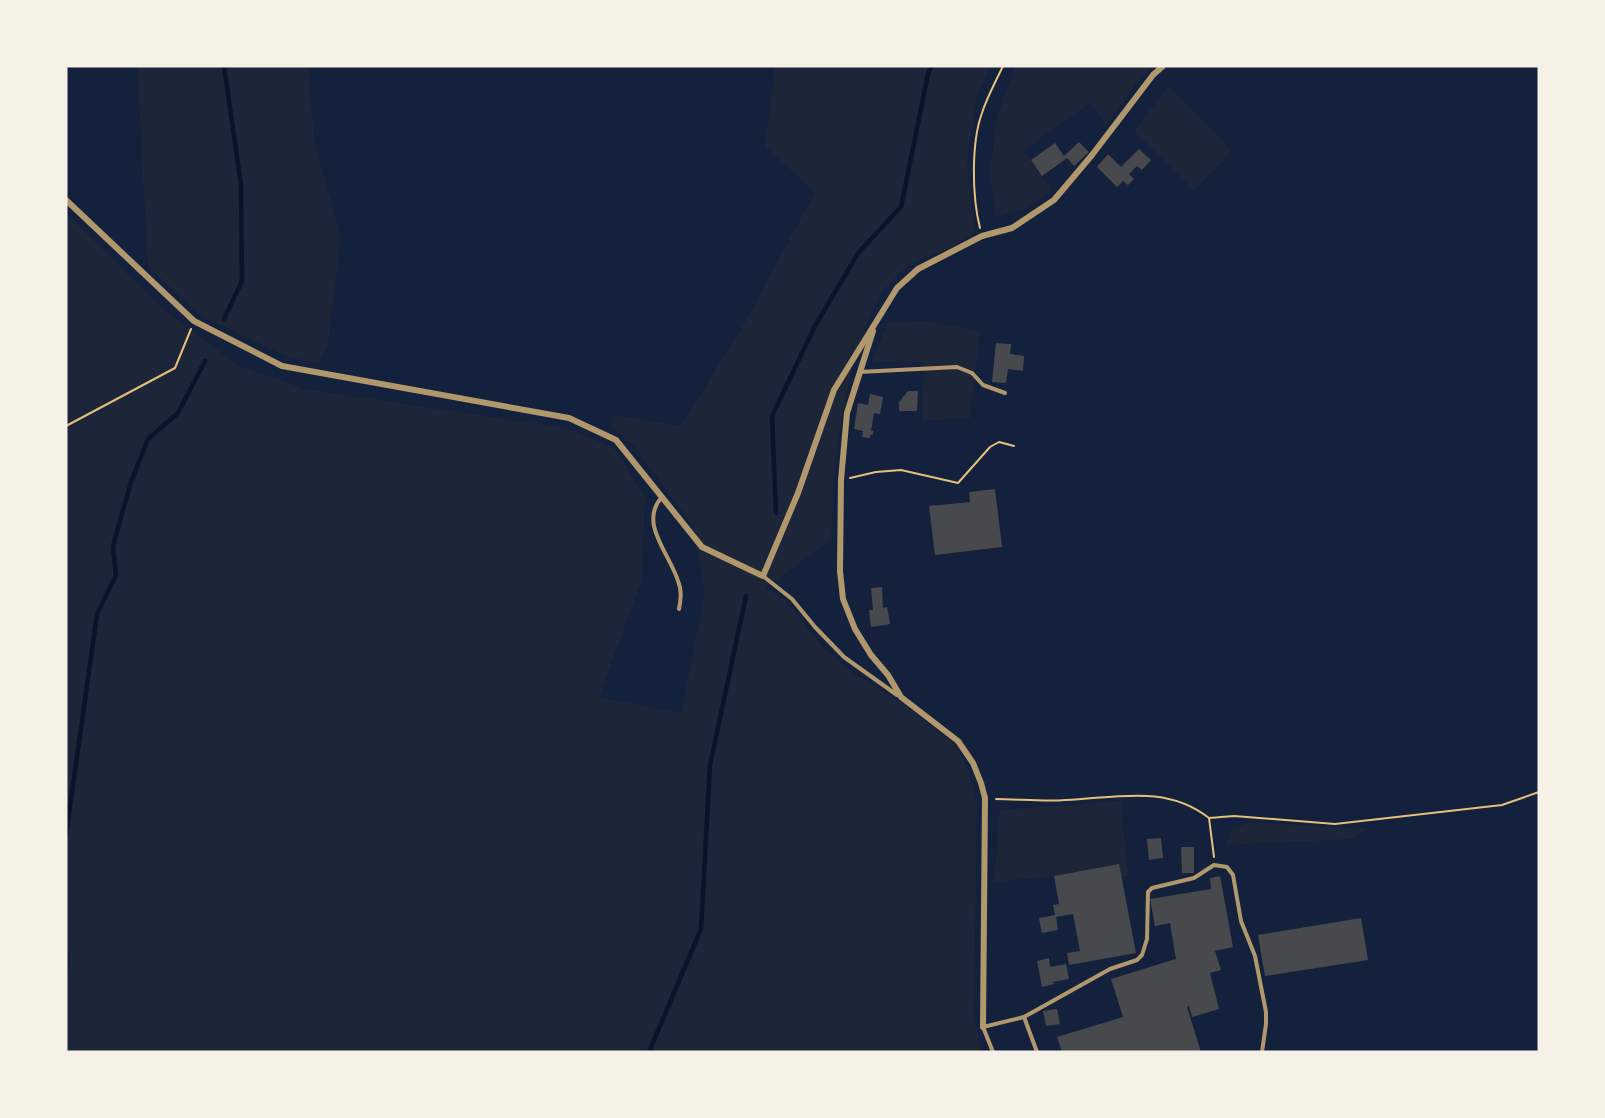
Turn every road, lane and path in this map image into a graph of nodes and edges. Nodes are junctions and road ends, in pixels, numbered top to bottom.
1 (1003, 66) edge
2 (1163, 66) edge
3 (66, 200) edge
4 (982, 237) junction
5 (877, 319) junction
6 (194, 321) junction
7 (859, 372) junction
8 (1005, 393) dead end
9 (66, 426) edge
10 (1014, 446) dead end
11 (841, 480) junction
12 (662, 497) junction
13 (763, 576) junction
14 (679, 609) dead end
15 (901, 697) junction
16 (1539, 792) edge
17 (985, 798) junction
18 (1209, 818) junction
19 (1214, 865) junction
20 (1024, 1017) junction
21 (983, 1027) junction
22 (993, 1052) edge
23 (1037, 1052) edge
24 (1262, 1052) edge

1 - 4 path
2 - 4 street
3 - 6 street
4 - 5 street
5 - 7 street
5 - 13 street
6 - 9 path
6 - 12 street
7 - 8 lane
7 - 11 street
10 - 11 path
11 - 15 street
12 - 13 street
12 - 14 lane
13 - 15 lane
15 - 17 street
16 - 18 path
17 - 18 path
17 - 21 street
18 - 19 path
19 - 20 lane
19 - 24 lane
20 - 21 lane
20 - 23 lane
21 - 22 lane

